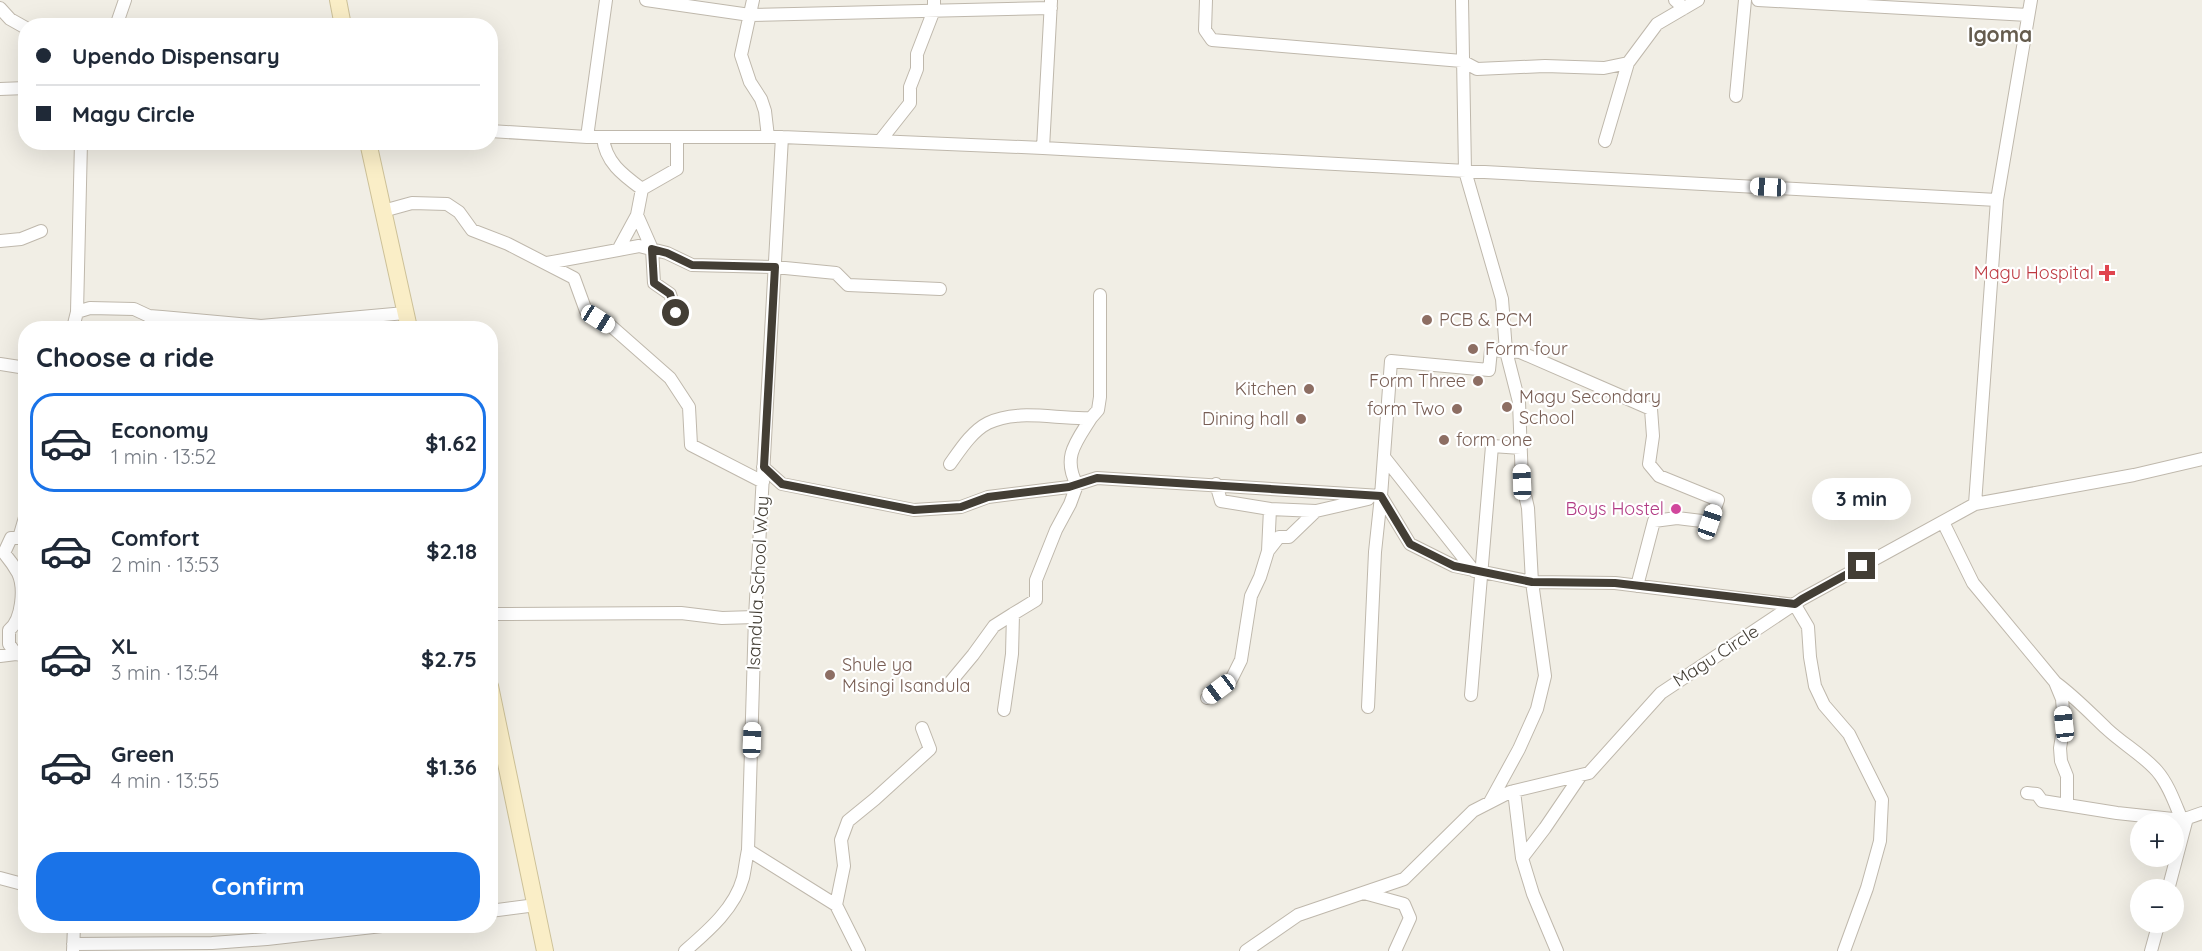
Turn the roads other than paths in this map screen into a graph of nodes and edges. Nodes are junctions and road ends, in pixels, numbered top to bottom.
1 (125, 0) edge
2 (338, 0) edge
3 (606, 0) edge
4 (646, 0) edge
5 (753, 0) edge
6 (1206, 0) edge
7 (1462, 0) edge
8 (1698, 0) edge
9 (1745, 0) edge
10 (1758, 0) edge
11 (2031, 0) edge
12 (1051, 4) edge
13 (1679, 4) edge
14 (934, 5) edge
15 (0, 8) edge
16 (750, 15) junction
17 (2028, 15) junction
18 (119, 18) edge
19 (341, 18) edge
20 (18, 24) edge
21 (1462, 61) junction
22 (1628, 63) junction
23 (18, 88) edge
24 (0, 89) edge
25 (1736, 96) dead end
26 (498, 131) edge
27 (587, 137) junction
28 (603, 137) junction
29 (677, 137) junction
30 (768, 137) junction
31 (782, 137) junction
32 (880, 141) junction
33 (1605, 141) dead end
34 (1043, 148) junction
35 (81, 150) edge
36 (370, 150) edge
37 (1465, 171) junction
38 (642, 189) junction
39 (1997, 200) junction
40 (383, 211) junction
41 (637, 215) junction
42 (41, 231) dead end
43 (0, 241) edge
44 (652, 249) junction
45 (618, 250) junction
46 (547, 263) junction
47 (775, 267) junction
48 (940, 289) dead end
49 (1100, 295) dead end
50 (77, 312) junction
51 (676, 313) dead end
52 (162, 317) junction
53 (75, 321) edge
54 (164, 321) edge
55 (206, 321) edge
56 (407, 321) edge
57 (1506, 351) junction
58 (0, 364) edge
59 (18, 367) edge
60 (1091, 418) junction
61 (1521, 448) junction
62 (1384, 457) junction
63 (2202, 459) edge
64 (950, 464) dead end
65 (764, 467) junction
66 (763, 482) junction
67 (1216, 484) junction
68 (1077, 485) junction
69 (1381, 496) junction
70 (1975, 504) junction
71 (1270, 508) junction
72 (1316, 511) junction
73 (1943, 522) junction
74 (18, 538) edge
75 (1268, 550) junction
76 (1478, 571) junction
77 (18, 573) edge
78 (1532, 582) junction
79 (1638, 586) junction
80 (1795, 604) junction
81 (498, 614) edge
82 (1013, 614) junction
83 (18, 616) edge
84 (755, 617) junction
85 (18, 652) edge
86 (18, 655) edge
87 (0, 656) edge
88 (2055, 682) junction
89 (948, 685) dead end
90 (1471, 695) dead end
91 (1207, 698) dead end
92 (1368, 706) dead end
93 (1004, 710) dead end
94 (498, 724) edge
95 (922, 728) dead end
96 (1581, 775) junction
97 (1514, 791) junction
98 (2027, 793) dead end
99 (1490, 802) junction
100 (2067, 804) junction
101 (2202, 813) edge
102 (2185, 819) junction
103 (748, 850) junction
104 (1522, 858) junction
105 (0, 878) edge
106 (2171, 879) edge
107 (18, 883) edge
108 (1364, 893) junction
109 (836, 904) junction
110 (536, 905) junction
111 (498, 910) edge
112 (74, 933) edge
113 (277, 933) edge
114 (2156, 933) edge
115 (73, 948) edge
116 (545, 951) edge
117 (685, 951) edge
118 (859, 951) edge
119 (1246, 951) edge
120 (1395, 951) edge
121 (1557, 951) edge
122 (1844, 951) edge
123 (2151, 951) edge

1 - 18 street
2 - 19 main road
3 - 27 street
4 - 16 street
5 - 16 street
6 - 21 street
7 - 21 street
8 - 13 street
9 - 25 street
10 - 17 street
11 - 17 street
12 - 14 street
12 - 34 street
13 - 22 street
14 - 16 street
14 - 32 street
15 - 20 street
16 - 30 street
17 - 39 street
21 - 22 street
21 - 37 street
22 - 33 street
23 - 24 street
26 - 27 street
27 - 28 street
28 - 29 street
28 - 38 street
29 - 30 street
29 - 38 street
30 - 31 street
31 - 32 street
31 - 47 street, Isandula School Way
32 - 34 street
34 - 37 street
35 - 50 street
36 - 40 main road
37 - 39 street
37 - 57 street
38 - 41 street
39 - 70 street
40 - 46 street
40 - 56 main road
41 - 44 street
41 - 45 street
42 - 43 street
44 - 45 street
44 - 47 street
44 - 51 street
45 - 46 street
46 - 66 street
47 - 48 street
47 - 65 street, Isandula School Way
49 - 60 street
50 - 52 street
50 - 53 street
52 - 54 street
52 - 55 street
57 - 61 street
57 - 62 street
57 - 79 street
58 - 59 street
60 - 64 street
60 - 68 street
61 - 76 street
61 - 78 street
62 - 69 street
62 - 76 street
63 - 70 street, Magu Circle
65 - 66 street, Isandula School Way
65 - 68 street
66 - 84 street, Isandula School Way
67 - 68 street
67 - 69 street
67 - 71 street
68 - 82 street
69 - 72 street
69 - 76 street
69 - 92 street
70 - 73 street, Magu Circle
71 - 72 street
71 - 75 street
72 - 75 street
73 - 80 street, Magu Circle
73 - 88 street
74 - 77 street
75 - 91 street
76 - 78 street
76 - 90 street
78 - 79 street
78 - 99 street
79 - 80 street
80 - 96 street, Magu Circle
80 - 122 street
81 - 84 street
82 - 89 street
82 - 93 street
83 - 85 street
84 - 103 street, Isandula School Way
86 - 87 street
88 - 100 street
88 - 102 street
94 - 110 main road
95 - 109 street
96 - 97 street, Magu Circle
96 - 104 street
97 - 99 street, Magu Circle
97 - 104 street
98 - 100 street
99 - 108 street, Magu Circle
100 - 102 street
101 - 102 street
102 - 106 street
103 - 109 street
103 - 117 street, Isandula School Way
104 - 121 street
105 - 107 street
108 - 119 street, Magu Circle
108 - 120 street
109 - 118 street
110 - 111 street
110 - 116 main road
112 - 115 street
113 - 115 street
114 - 123 street

